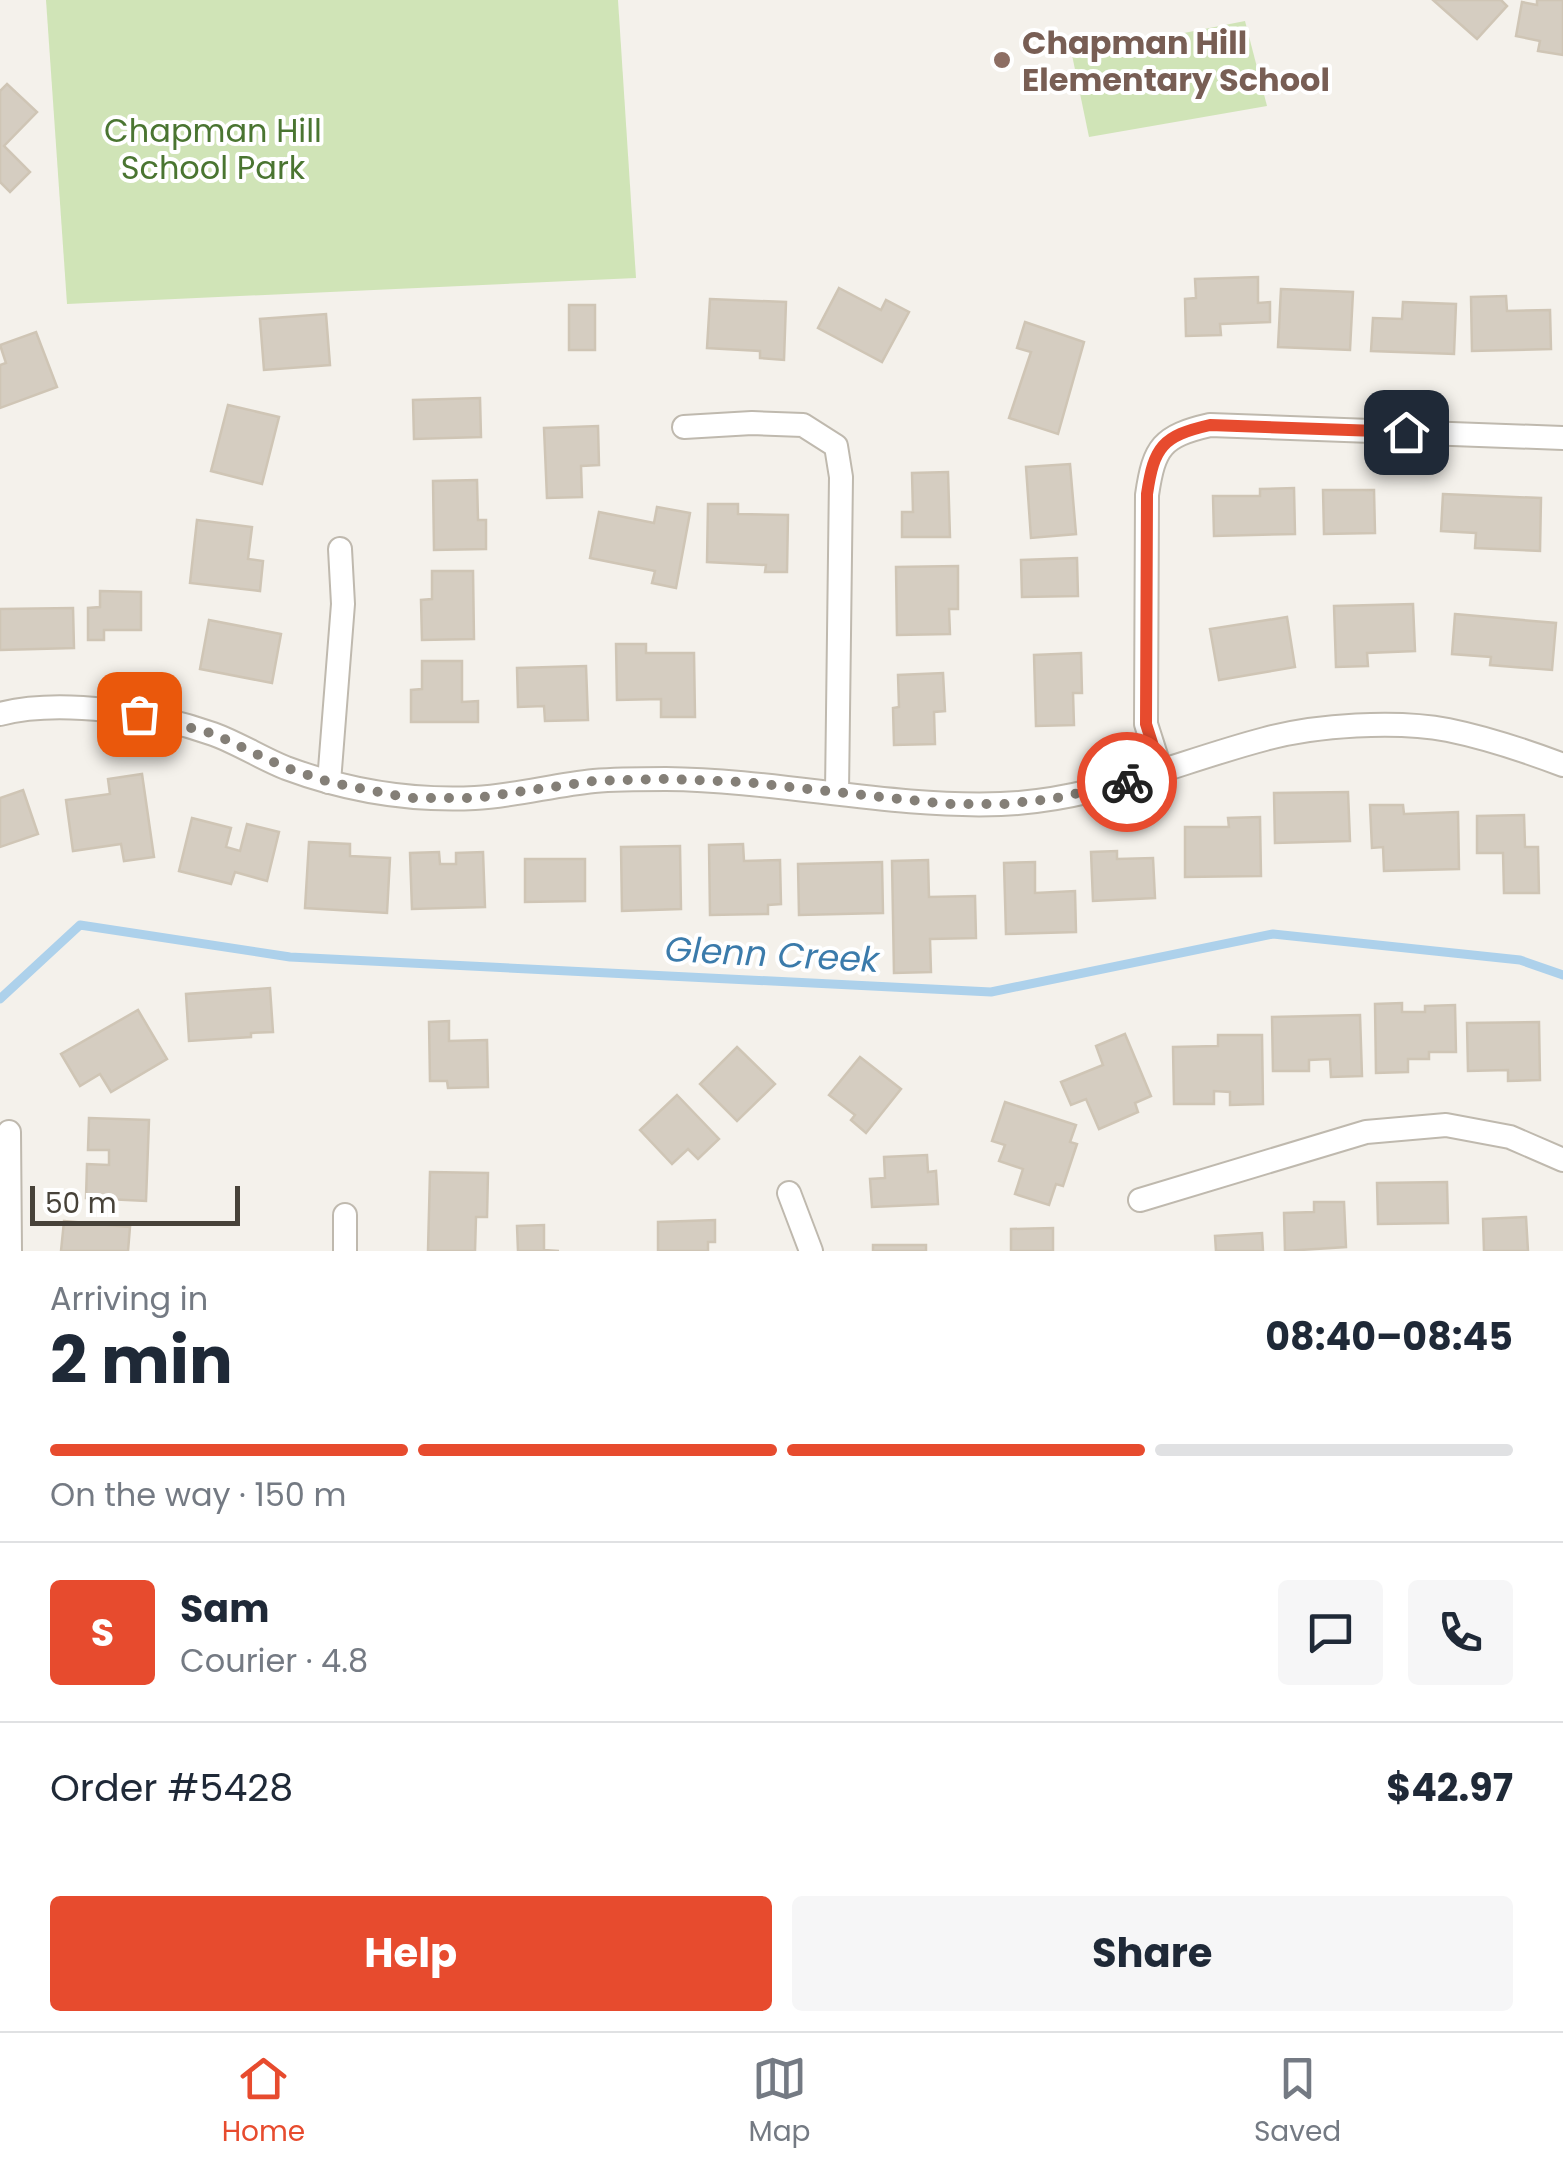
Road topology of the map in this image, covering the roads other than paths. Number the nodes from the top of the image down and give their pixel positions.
1 (684, 428) dead end
2 (1563, 438) edge
3 (340, 549) dead end
4 (0, 714) edge
5 (1563, 765) edge
6 (1161, 771) junction
7 (329, 782) junction
8 (837, 792) junction
9 (10, 1132) dead end
10 (1563, 1160) edge
11 (789, 1193) dead end
12 (1140, 1200) dead end
13 (344, 1214) dead end
14 (10, 1251) edge
15 (344, 1251) edge
16 (811, 1251) edge

1 - 8 street
2 - 6 street
3 - 7 street
4 - 7 street
5 - 6 street
6 - 8 street
7 - 8 street
9 - 14 street
10 - 12 street
11 - 16 street
13 - 15 street

